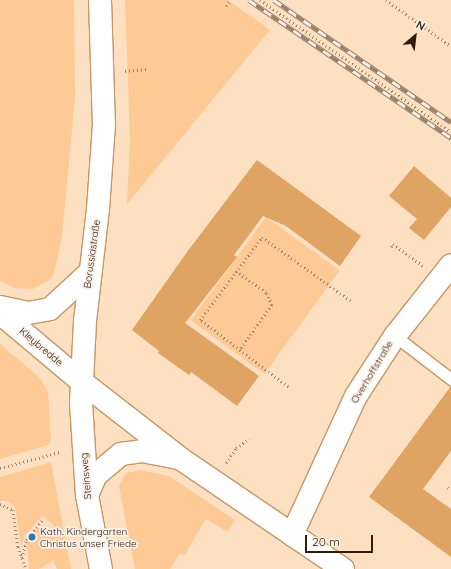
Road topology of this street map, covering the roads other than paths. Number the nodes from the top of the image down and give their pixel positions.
1 (100, 0) edge
2 (451, 265) edge
3 (89, 273) junction
4 (0, 307) edge
5 (0, 313) edge
6 (395, 336) junction
7 (451, 379) edge
8 (82, 382) junction
9 (181, 458) junction
10 (87, 495) junction
11 (292, 535) junction
12 (101, 569) edge
13 (343, 569) edge

1 - 3 street, Borussiastraße
2 - 6 street, Overhoffstraße
3 - 4 street, Kleybredde
3 - 8 street, Borussiastraße
5 - 8 street, Kleybredde
6 - 7 lane
6 - 11 street, Overhoffstraße
8 - 9 street
8 - 10 street, Steinsweg
9 - 10 street
9 - 11 street
10 - 12 street, Steinsweg
11 - 13 street

